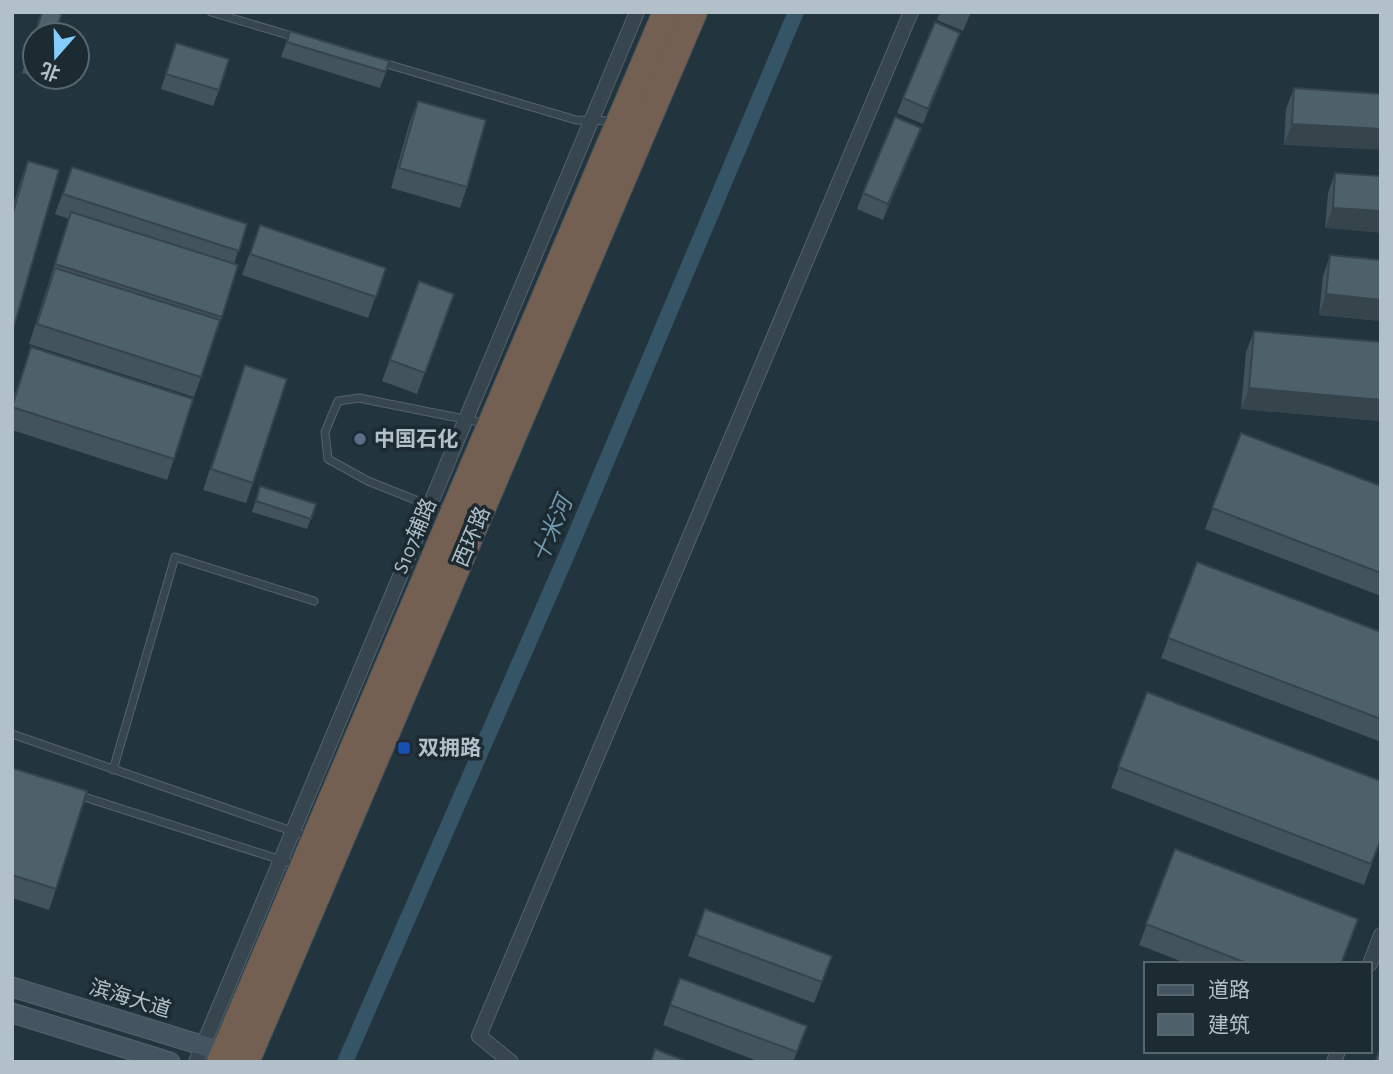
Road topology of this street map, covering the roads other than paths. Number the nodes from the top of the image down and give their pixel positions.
1 (211, 12) edge
2 (637, 12) edge
3 (666, 12) edge
4 (694, 12) edge
5 (911, 12) edge
6 (302, 39) edge
7 (367, 59) edge
8 (592, 119) junction
9 (620, 121) junction
10 (477, 421) junction
11 (439, 510) junction
12 (314, 601) dead end
13 (12, 734) edge
14 (113, 770) junction
15 (77, 795) edge
16 (305, 835) junction
17 (338, 851) junction
18 (304, 868) junction
19 (1381, 935) edge
20 (1371, 962) edge
21 (12, 987) edge
22 (12, 1013) edge
23 (220, 1057) edge
24 (170, 1062) edge
25 (511, 1062) edge

1 - 6 lane
2 - 8 street
3 - 9 highway, 西环路
4 - 17 highway, 西环路
5 - 25 street
7 - 8 lane
8 - 9 lane
8 - 10 street
9 - 10 highway, 西环路
10 - 11 highway, 西环路
10 - 11 lane
11 - 16 highway, 西环路
12 - 14 lane
13 - 14 lane
14 - 16 lane
15 - 18 lane
16 - 17 lane
16 - 18 highway, 西环路
17 - 18 highway, 西环路
18 - 23 highway, 西环路
19 - 20 street
21 - 23 main road, 滨海大道
22 - 24 main road

